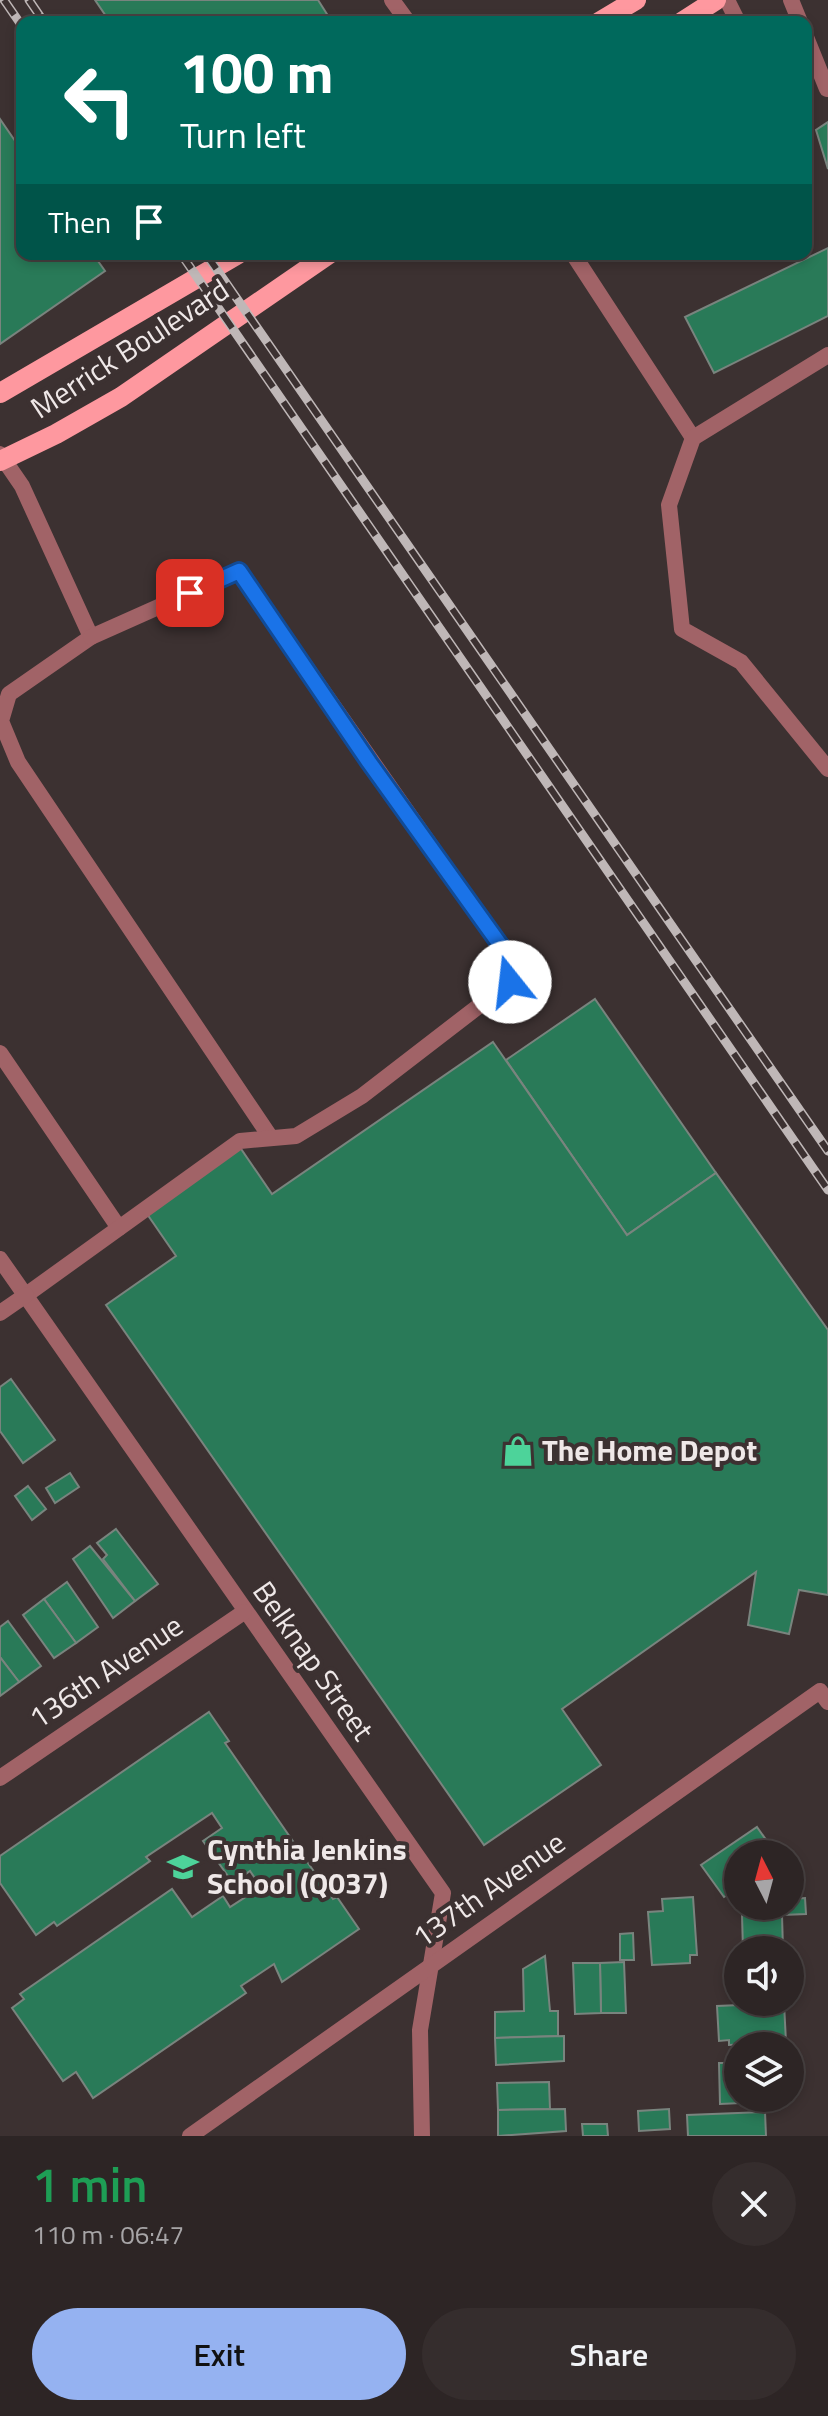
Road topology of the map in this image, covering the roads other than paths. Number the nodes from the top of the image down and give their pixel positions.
1 (636, 0) edge
2 (716, 0) edge
3 (609, 16) edge
4 (694, 16) edge
5 (812, 52) edge
6 (827, 89) edge
7 (228, 260) edge
8 (320, 260) edge
9 (577, 260) edge
10 (828, 355) edge
11 (0, 393) edge
12 (693, 438) junction
13 (1, 458) edge
14 (91, 637) junction
15 (4, 694) edge
16 (828, 769) edge
17 (0, 1053) edge
18 (271, 1138) junction
19 (119, 1228) junction
20 (0, 1259) edge
21 (26, 1295) junction
22 (0, 1313) edge
23 (244, 1612) junction
24 (824, 1696) edge
25 (0, 1778) edge
26 (429, 1966) junction
27 (190, 2136) edge
28 (422, 2136) edge

1 - 3 main road
2 - 4 main road
5 - 6 street
7 - 11 main road, Merrick Boulevard
8 - 13 main road, Merrick Boulevard
9 - 12 street
10 - 12 street
12 - 16 street
13 - 14 street
14 - 15 street
14 - 18 street
15 - 18 street
17 - 19 street
18 - 19 street
19 - 21 street
20 - 21 street, Belknap Street
21 - 22 street
21 - 23 street, Belknap Street
23 - 25 street, 136th Avenue
23 - 26 street, Belknap Street
24 - 26 street, 137th Avenue
26 - 27 street, 137th Avenue
26 - 28 street, Belknap Street

